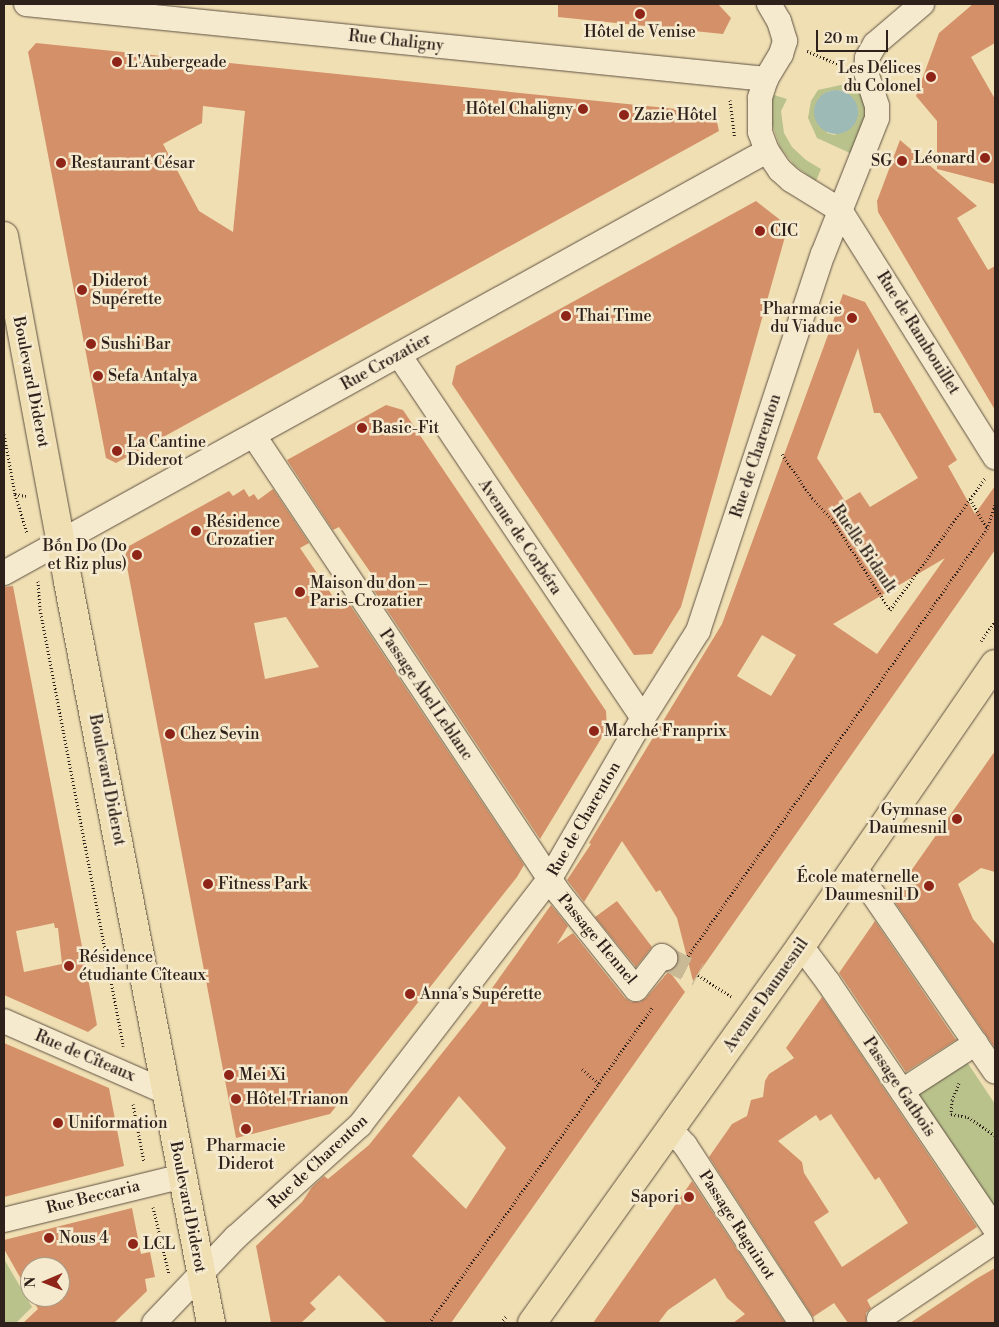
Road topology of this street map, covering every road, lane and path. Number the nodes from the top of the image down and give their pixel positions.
1 (26, 4) edge
2 (768, 4) edge
3 (922, 4) edge
4 (785, 41) junction
5 (866, 72) junction
6 (766, 79) junction
7 (731, 96) dead end
8 (737, 141) dead end
9 (767, 151) junction
10 (840, 210) junction
11 (4, 236) edge
12 (399, 355) junction
13 (765, 429) junction
14 (4, 434) edge
15 (254, 436) junction
16 (991, 466) edge
17 (970, 499) junction
18 (995, 504) edge
19 (987, 529) junction
20 (27, 532) dead end
21 (61, 542) junction
22 (4, 573) edge
23 (38, 579) dead end
24 (995, 664) edge
25 (643, 718) junction
26 (855, 868) junction
27 (549, 880) junction
28 (801, 946) junction
29 (675, 960) joint
30 (698, 975) tunnel mouth
31 (732, 998) dead end
32 (656, 1002) dead end
33 (4, 1021) edge
34 (966, 1050) junction
35 (125, 1053) dead end
36 (582, 1070) dead end
37 (995, 1072) edge
38 (599, 1084) junction
39 (902, 1091) junction
40 (166, 1092) junction
41 (132, 1097) dead end
42 (670, 1129) junction
43 (995, 1135) edge
44 (145, 1169) dead end
45 (183, 1176) junction
46 (151, 1198) dead end
47 (4, 1220) edge
48 (995, 1229) edge
49 (995, 1242) edge
50 (201, 1272) junction
51 (170, 1278) dead end
52 (879, 1319) dead end
53 (154, 1323) edge
54 (211, 1323) edge
55 (429, 1323) edge
56 (532, 1323) edge
57 (801, 1323) edge

1 - 6 street, Rue Chaligny
2 - 4 street
3 - 5 street
4 - 5 path
4 - 6 street
5 - 10 street, Rue de Charenton
6 - 9 street
7 - 8 path
9 - 10 street
9 - 12 street, Rue Crozatier
10 - 13 street, Rue de Charenton
10 - 16 street, Rue de Rambouillet
11 - 21 main road, Boulevard Diderot
12 - 15 street, Rue Crozatier
12 - 25 street, Avenue de Corbéra
13 - 17 path, Ruelle Bidault
13 - 25 street, Rue de Charenton
14 - 20 path
15 - 21 street, Rue Crozatier
15 - 27 street, Passage Abel Leblanc
16 - 17 path, Ruelle Bidault
17 - 19 path
18 - 19 path
19 - 29 path
21 - 22 street, Rue Crozatier
21 - 40 main road, Boulevard Diderot
23 - 35 path, Boulevard Diderot
24 - 26 main road, Avenue Daumesnil
25 - 27 street, Rue de Charenton
26 - 28 main road, Avenue Daumesnil
26 - 34 street
27 - 29 street, Passage Hennel
27 - 50 street, Rue de Charenton
28 - 39 street, Passage Gatbois
28 - 42 main road, Avenue Daumesnil
30 - 31 path
32 - 38 path
33 - 40 street, Rue de Cîteaux
34 - 37 street
34 - 39 street
34 - 43 path
36 - 38 path
38 - 55 path
39 - 48 street, Passage Gatbois
40 - 45 main road, Boulevard Diderot
41 - 44 path
42 - 56 main road, Avenue Daumesnil
42 - 57 street, Passage Raguinot
45 - 47 street, Rue Beccaria
45 - 50 main road, Boulevard Diderot
46 - 51 path, Boulevard Diderot
49 - 52 street
50 - 53 street, Rue de Charenton
50 - 54 main road, Boulevard Diderot

